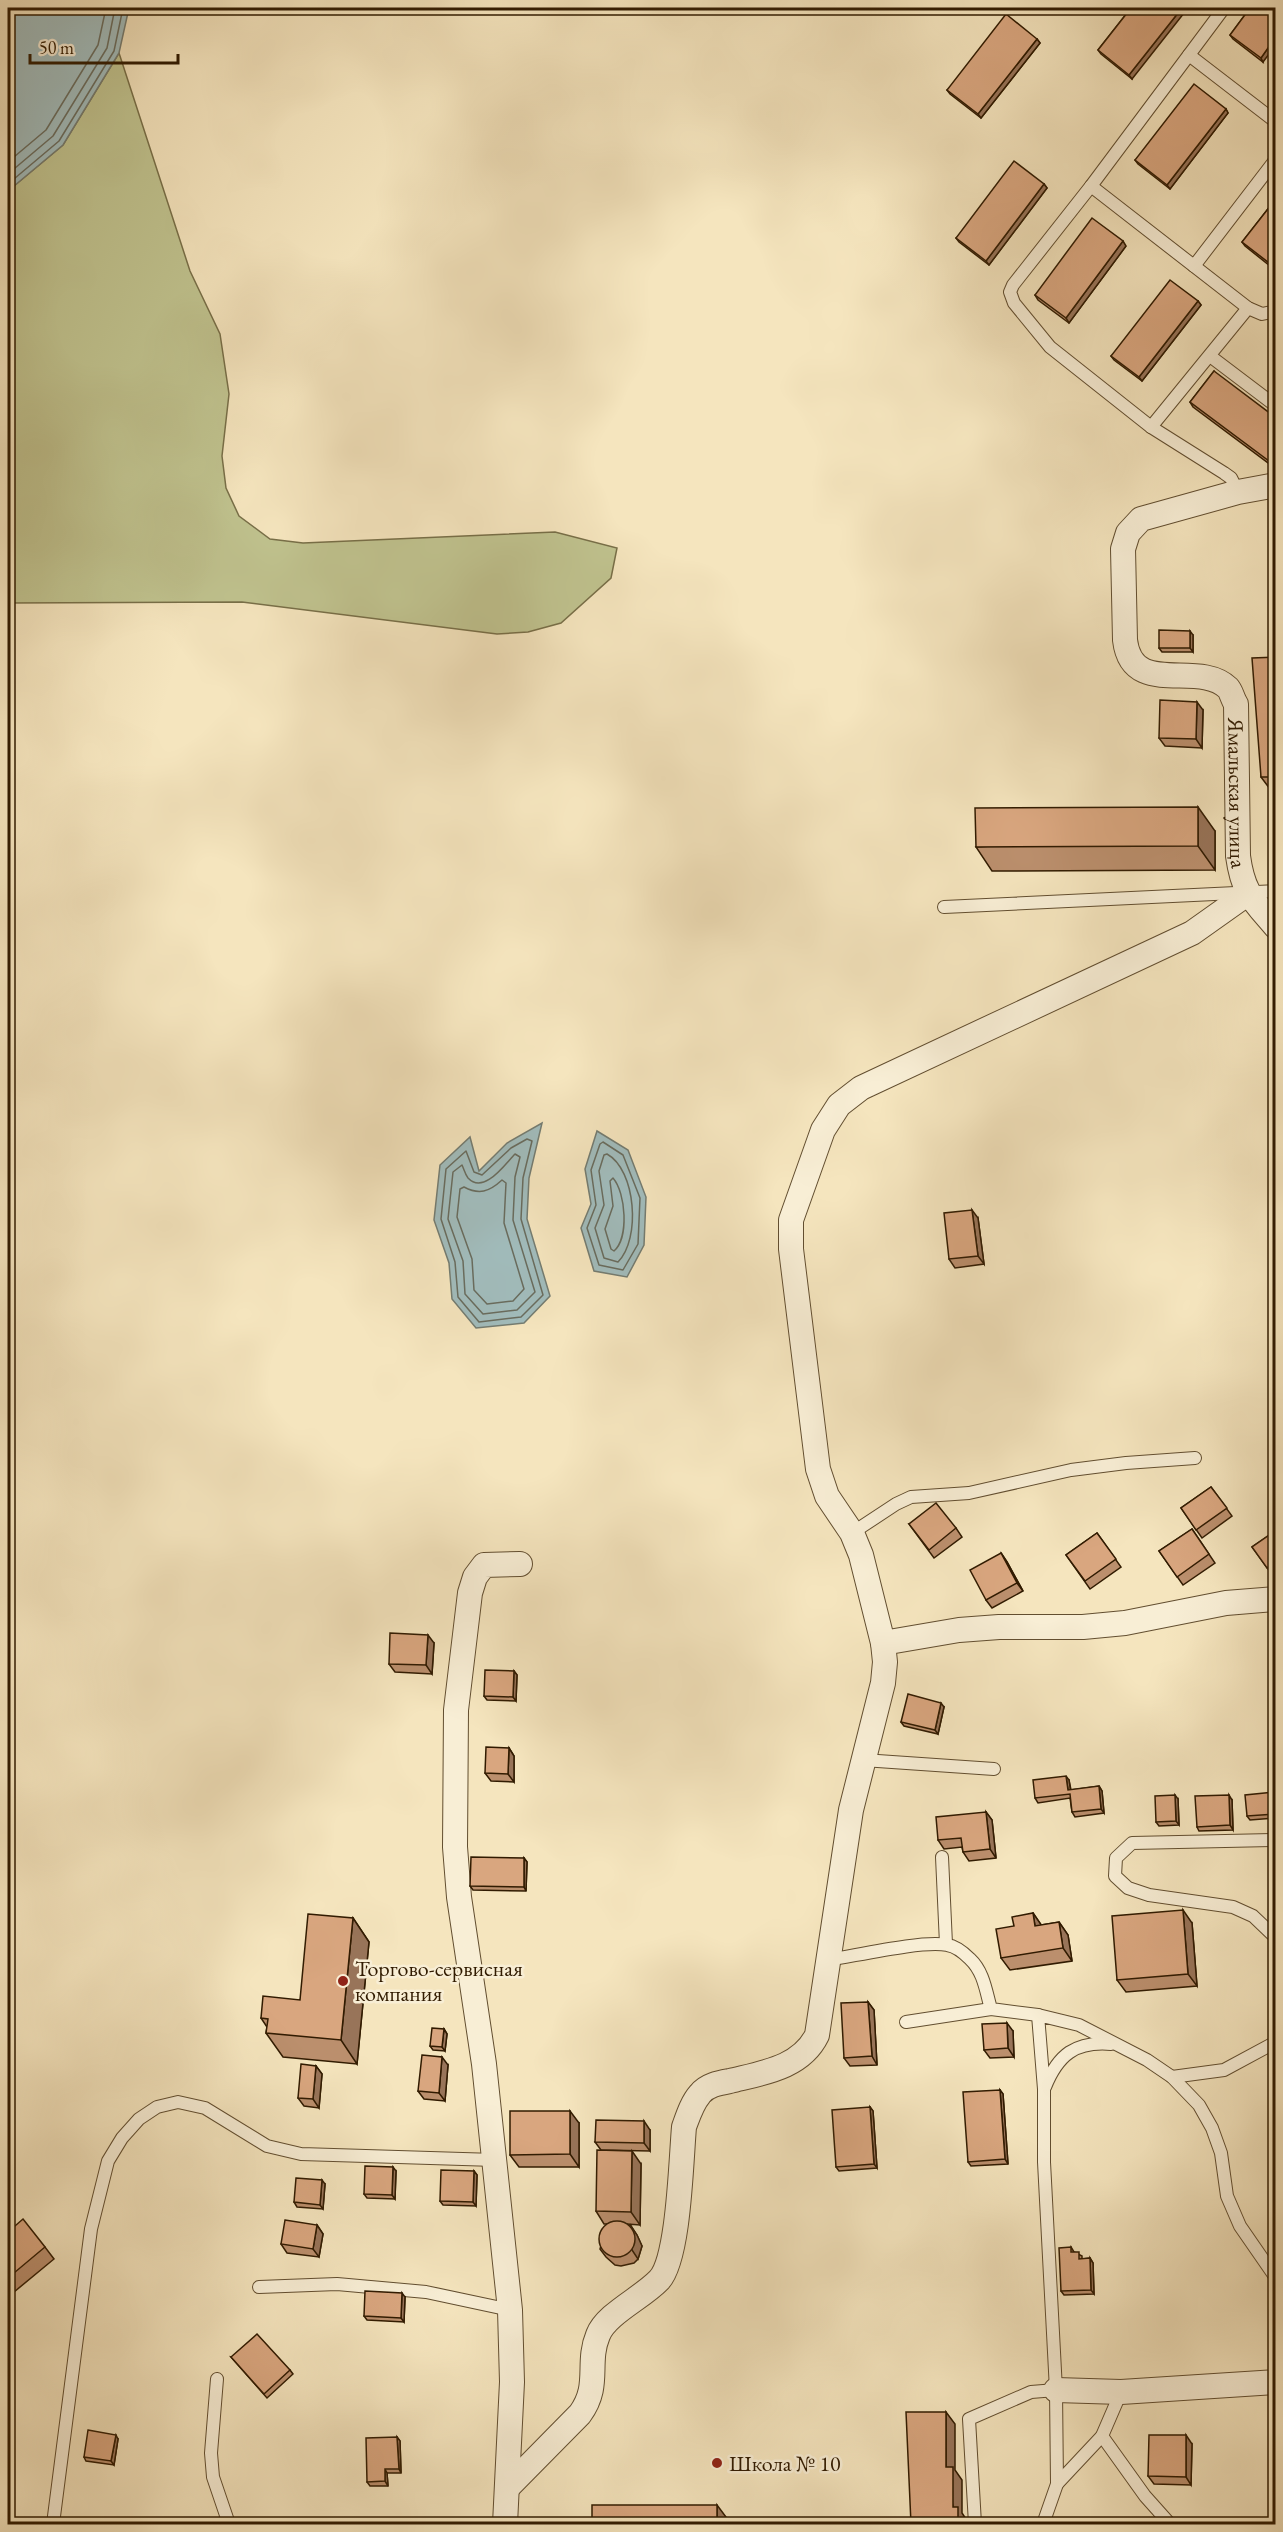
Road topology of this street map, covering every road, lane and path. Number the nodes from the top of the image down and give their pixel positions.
1 (1224, 8) edge
2 (1189, 55) junction
3 (1275, 122) edge
4 (1275, 159) edge
5 (1091, 186) junction
6 (1194, 266) junction
7 (1248, 308) junction
8 (1275, 311) edge
9 (1210, 356) junction
10 (1275, 406) edge
11 (1151, 427) junction
12 (1275, 485) edge
13 (1238, 492) junction
14 (1275, 891) edge
15 (1247, 894) junction
16 (944, 907) dead end
17 (1275, 927) edge
18 (1196, 1458) dead end
19 (852, 1533) junction
20 (520, 1564) dead end
21 (1275, 1599) edge
22 (883, 1643) junction
23 (863, 1760) junction
24 (994, 1769) dead end
25 (1275, 1840) edge
26 (942, 1857) dead end
27 (1275, 1938) edge
28 (946, 1944) junction
29 (828, 1960) junction
30 (991, 2009) junction
31 (1038, 2015) junction
32 (906, 2022) dead end
33 (1275, 2042) edge
34 (1119, 2044) junction
35 (1172, 2077) junction
36 (1044, 2089) junction
37 (495, 2160) junction
38 (1275, 2278) edge
39 (259, 2287) dead end
40 (510, 2310) junction
41 (217, 2379) dead end
42 (1275, 2382) edge
43 (1056, 2390) junction
44 (1121, 2391) junction
45 (1102, 2436) junction
46 (1057, 2484) junction
47 (507, 2488) junction
48 (53, 2524) edge
49 (229, 2524) edge
50 (505, 2524) edge
51 (975, 2524) edge
52 (1043, 2524) edge
53 (1170, 2524) edge

1 - 2 lane
2 - 3 lane
2 - 5 lane
4 - 6 lane
5 - 6 lane
5 - 11 lane
6 - 7 lane
7 - 8 lane
7 - 9 lane
9 - 10 lane
9 - 11 lane
11 - 13 lane
12 - 13 street, Ямальская улица
13 - 15 street, Ямальская улица
14 - 15 lane
15 - 16 lane
15 - 17 street
15 - 19 street
18 - 19 lane
19 - 22 street
20 - 37 street
21 - 22 street
22 - 23 street
23 - 24 lane
23 - 29 street
25 - 27 lane
26 - 28 lane
28 - 29 lane
28 - 30 lane
29 - 47 street
30 - 31 lane
30 - 32 lane
31 - 34 lane
31 - 36 lane
33 - 35 lane
34 - 35 lane
34 - 36 lane
35 - 38 lane
36 - 43 lane
37 - 40 street
37 - 48 lane
39 - 40 lane
40 - 47 street
41 - 49 lane
42 - 44 street
43 - 44 street
43 - 46 lane
43 - 51 lane
44 - 45 lane
45 - 46 lane
45 - 53 lane
46 - 52 lane
47 - 50 street

